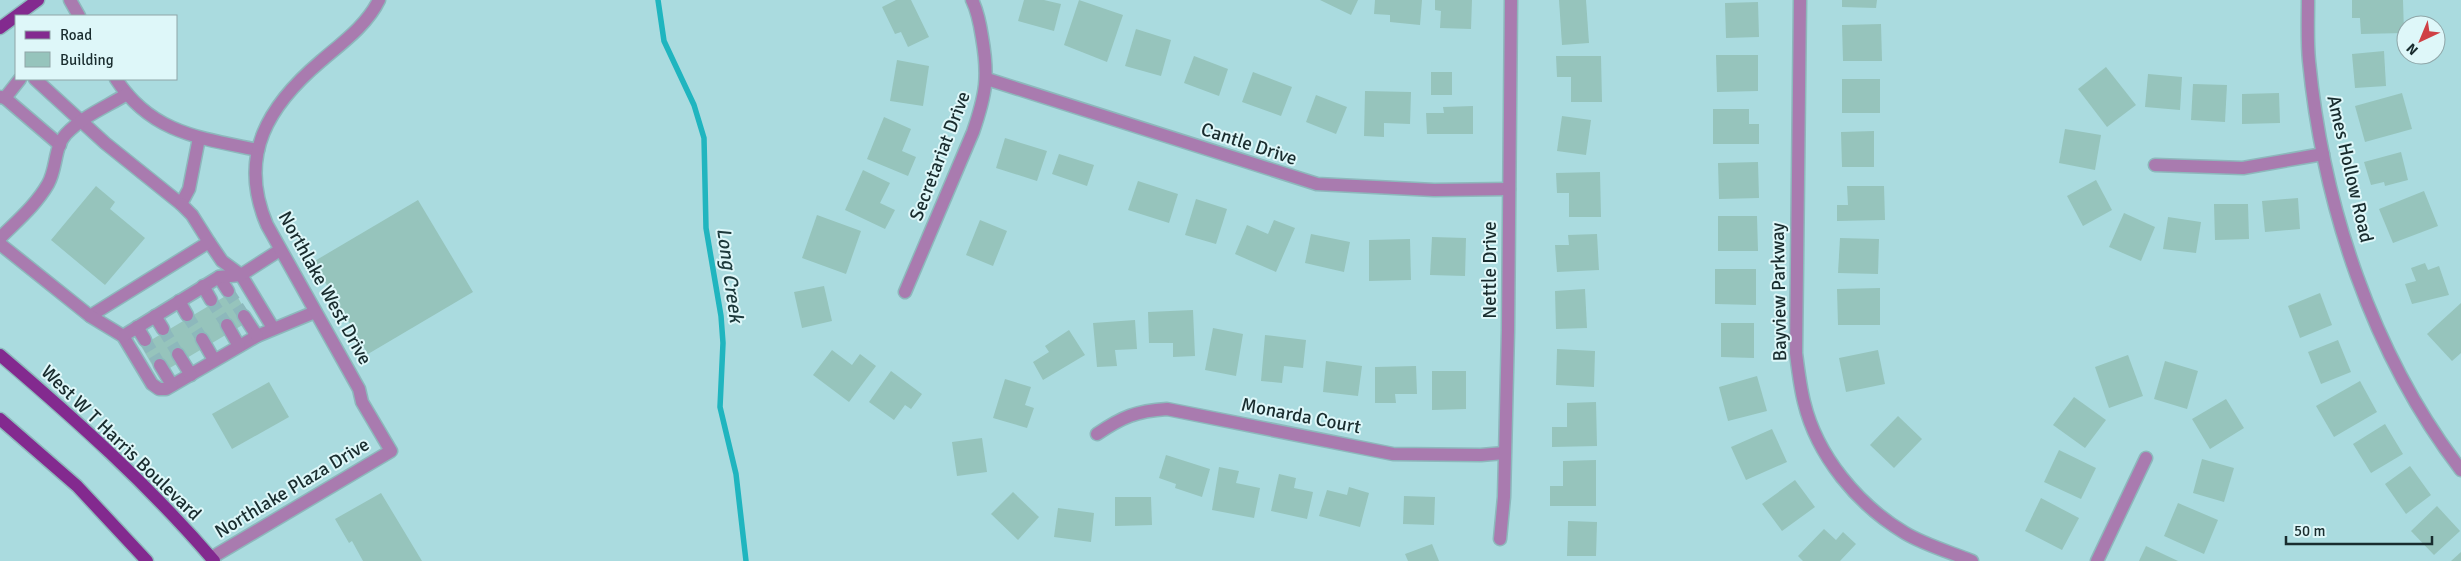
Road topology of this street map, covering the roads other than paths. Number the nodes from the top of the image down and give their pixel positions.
1 (38, 0) edge
2 (70, 0) edge
3 (379, 0) edge
4 (972, 0) edge
5 (1511, 0) edge
6 (1800, 0) edge
7 (2308, 0) edge
8 (18, 15) edge
9 (78, 15) edge
10 (15, 17) edge
11 (0, 28) edge
12 (987, 79) junction
13 (19, 80) edge
14 (36, 80) edge
15 (117, 80) edge
16 (127, 94) junction
17 (3, 97) edge
18 (81, 120) junction
19 (200, 138) junction
20 (60, 145) junction
21 (258, 150) junction
22 (2323, 154) junction
23 (2155, 165) dead end
24 (1509, 190) junction
25 (180, 204) junction
26 (0, 238) edge
27 (209, 242) junction
28 (0, 244) edge
29 (280, 250) junction
30 (241, 275) junction
31 (219, 277) junction
32 (203, 286) junction
33 (228, 292) tunnel mouth
34 (905, 292) dead end
35 (211, 300) tunnel mouth
36 (179, 301) junction
37 (315, 312) junction
38 (187, 315) tunnel mouth
39 (90, 316) junction
40 (155, 316) junction
41 (244, 316) tunnel mouth
42 (227, 325) tunnel mouth
43 (137, 327) junction
44 (273, 328) junction
45 (163, 329) tunnel mouth
46 (123, 336) junction
47 (257, 336) junction
48 (202, 339) tunnel mouth
49 (145, 340) tunnel mouth
50 (239, 346) junction
51 (178, 354) tunnel mouth
52 (0, 355) edge
53 (214, 360) junction
54 (160, 365) tunnel mouth
55 (191, 375) junction
56 (172, 385) junction
57 (0, 419) edge
58 (1096, 434) dead end
59 (391, 451) joint
60 (1504, 453) junction
61 (2146, 458) dead end
62 (2461, 470) edge
63 (1500, 539) dead end
64 (212, 560) edge
65 (147, 561) edge
66 (1972, 561) edge
67 (2097, 561) edge

1 - 8 main road
2 - 9 street
3 - 21 street, Northlake West Drive
4 - 12 street, Secretariat Drive
5 - 24 street, Nettle Drive
6 - 66 street, Bayview Parkway
7 - 22 street, Ames Hollow Road
10 - 11 main road
12 - 24 street, Cantle Drive
12 - 34 street, Secretariat Drive
13 - 17 street
14 - 18 street
15 - 16 street
16 - 18 street
16 - 19 street
17 - 20 street
18 - 20 street
18 - 25 street
19 - 21 street
19 - 25 street
20 - 26 street
21 - 29 street, Northlake West Drive
22 - 23 street
22 - 62 street, Ames Hollow Road
24 - 60 street, Nettle Drive
25 - 27 street
27 - 30 street
27 - 39 street
28 - 39 street
29 - 30 street
29 - 37 street, Northlake West Drive
30 - 31 street
30 - 44 street
31 - 32 street
31 - 33 street
32 - 35 street
32 - 36 street
36 - 38 street
36 - 40 street
37 - 44 street
37 - 59 street, Northlake West Drive
39 - 46 street
40 - 43 street
40 - 45 street
41 - 47 street
42 - 50 street
43 - 46 street
43 - 49 street
44 - 47 street
46 - 56 street
47 - 50 street
48 - 53 street
50 - 53 street
51 - 55 street
52 - 64 main road, West W T Harris Boulevard
53 - 55 street
54 - 56 street
55 - 56 street
57 - 65 main road
58 - 60 street, Monarda Court
59 - 64 street, Northlake Plaza Drive
60 - 63 street, Nettle Drive
61 - 67 street

